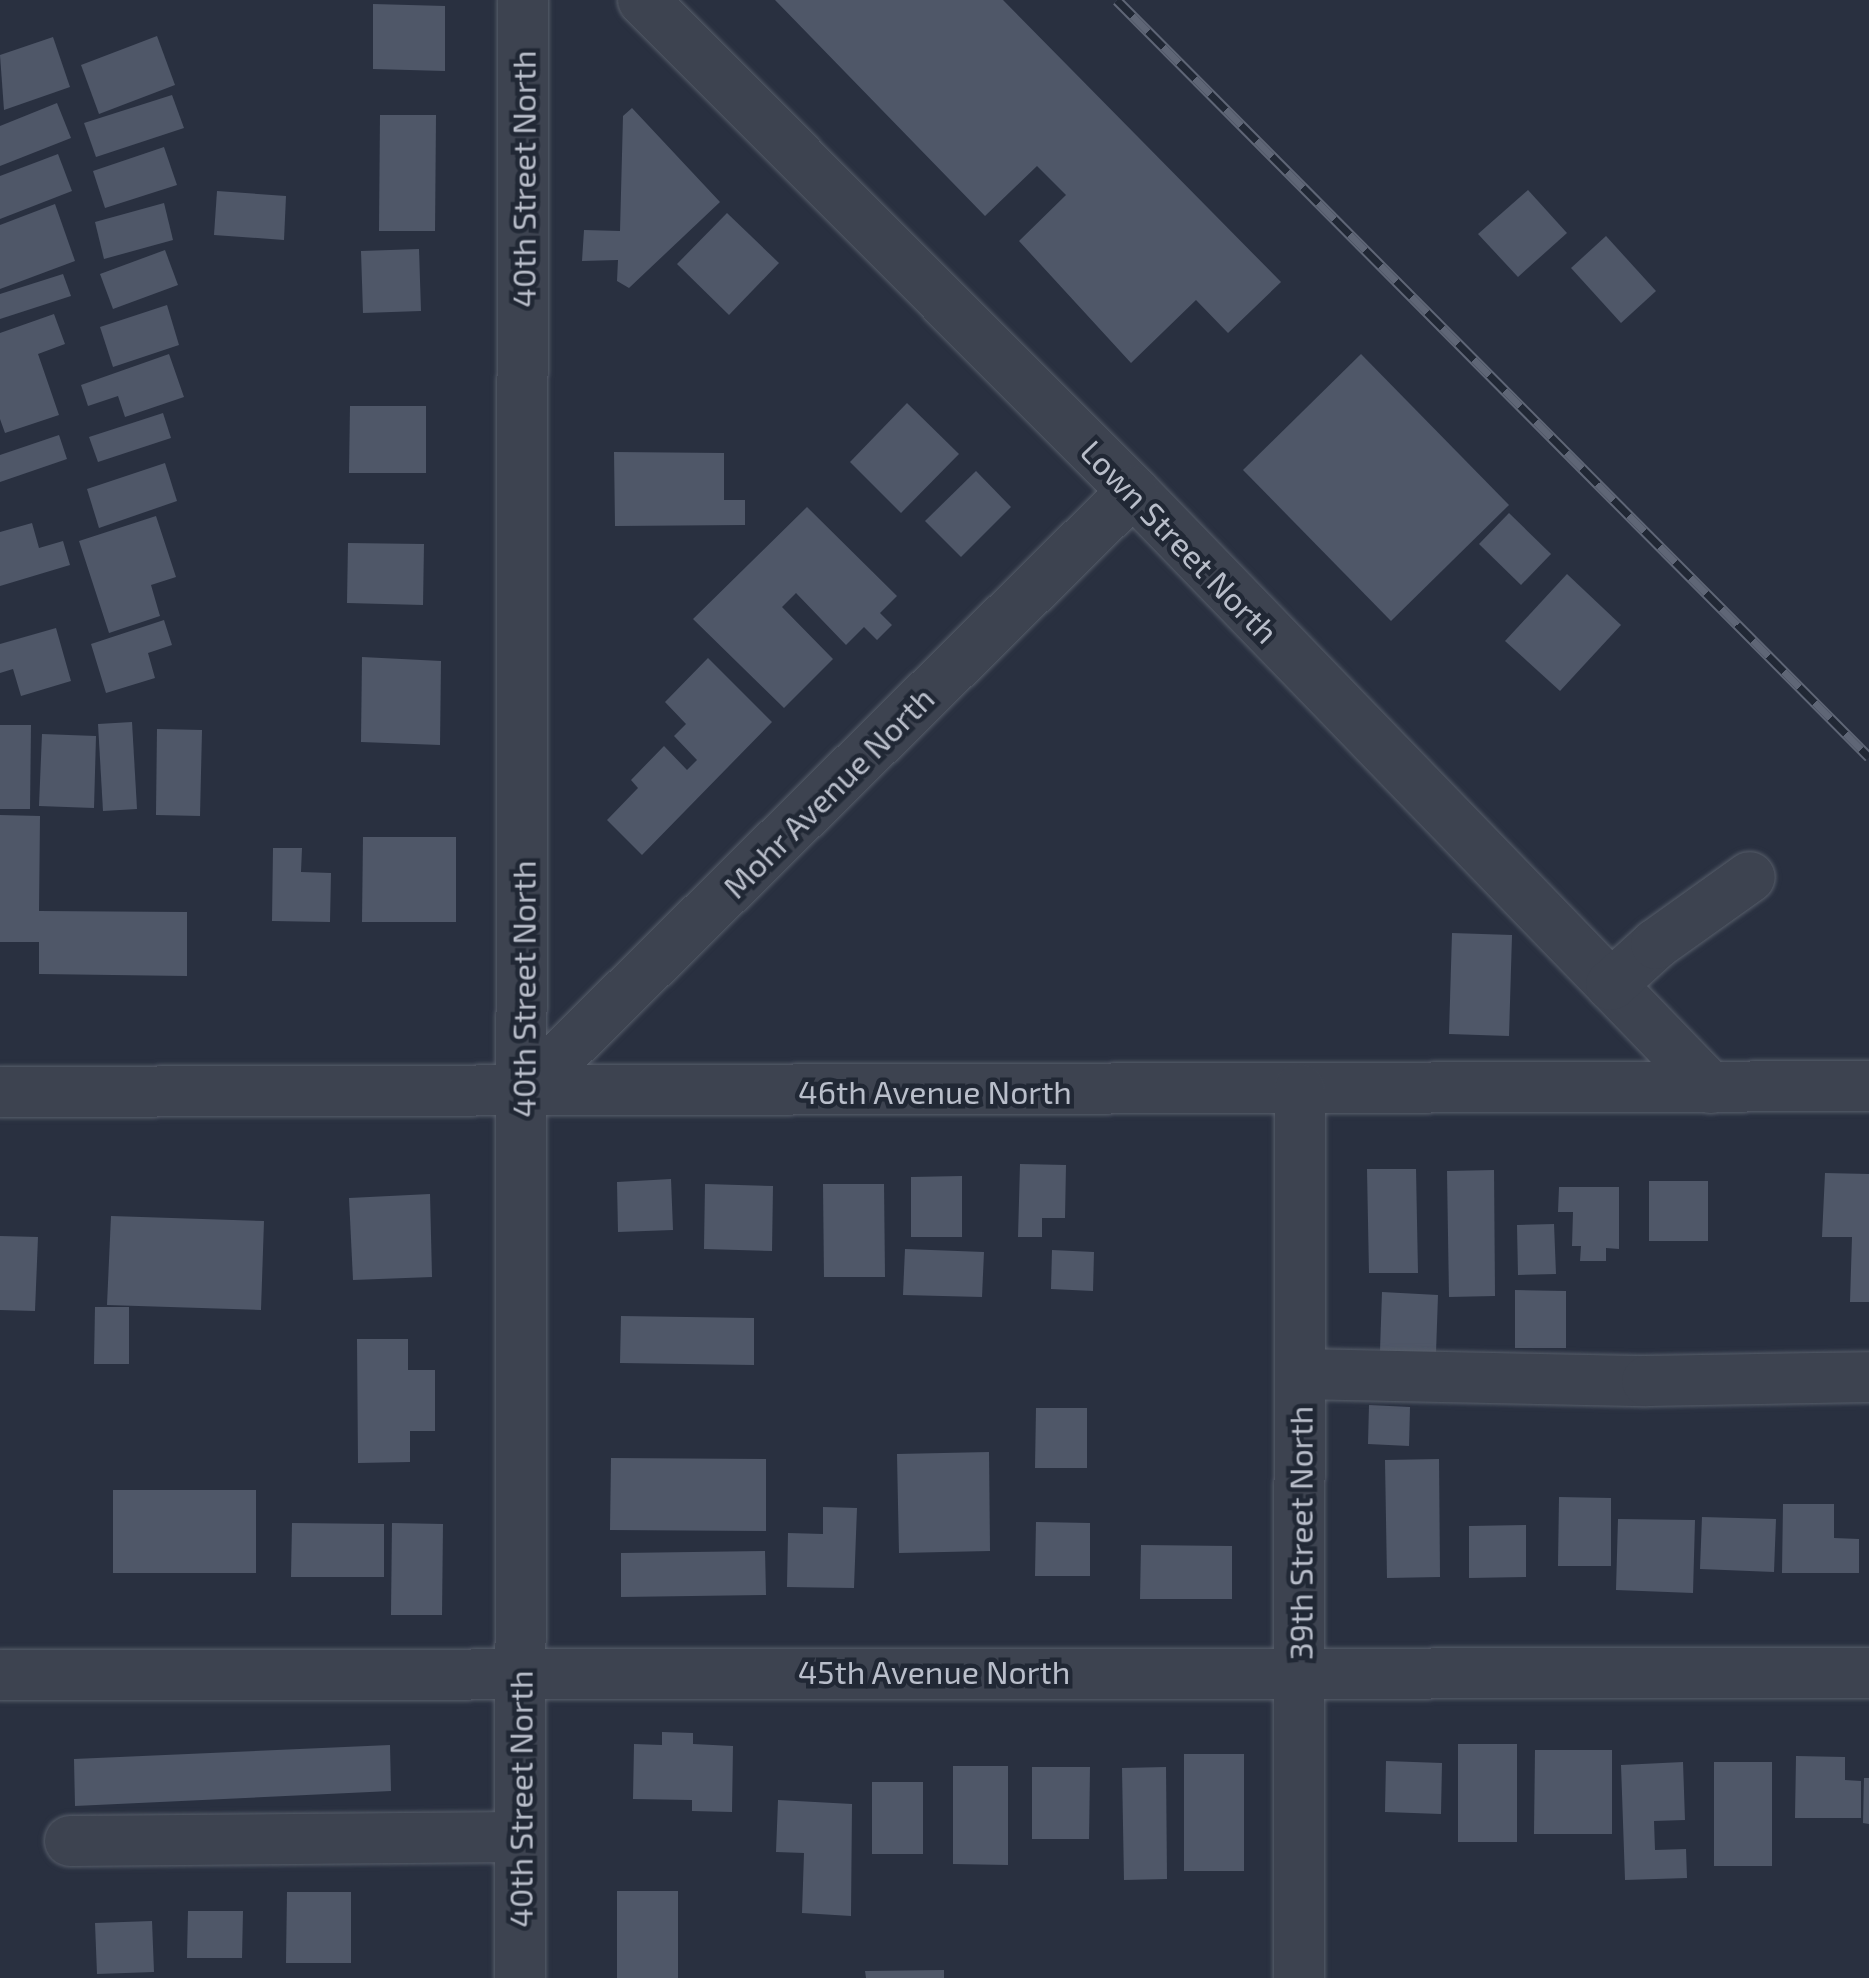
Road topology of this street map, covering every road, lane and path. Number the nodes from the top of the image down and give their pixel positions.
1 (523, 0) edge
2 (643, 0) edge
3 (1132, 491) junction
4 (1750, 878) dead end
5 (1611, 984) junction
6 (1869, 1086) edge
7 (1300, 1088) junction
8 (1711, 1088) junction
9 (0, 1092) edge
10 (523, 1093) junction
11 (1300, 1374) junction
12 (1869, 1377) edge
13 (520, 1671) junction
14 (1300, 1671) junction
15 (1869, 1673) edge
16 (0, 1675) edge
17 (520, 1837) junction
18 (70, 1841) dead end
19 (520, 1978) edge
20 (1300, 1978) edge

1 - 10 street, 40th Street North
2 - 3 street, Lown Street North
3 - 5 street, Lown Street North
3 - 10 street, Mohr Avenue North
4 - 5 street
5 - 8 street, Lown Street North
6 - 8 street, 46th Avenue North
7 - 8 street, 46th Avenue North
7 - 10 street, 46th Avenue North
7 - 11 street, 39th Street North
9 - 10 street, 46th Avenue North
10 - 13 street, 40th Street North
11 - 12 street
11 - 14 street, 39th Street North
13 - 14 street, 45th Avenue North
13 - 16 street, 45th Avenue North
13 - 17 street, 40th Street North
14 - 15 street, 45th Avenue North
14 - 20 street, 39th Street North
17 - 18 street
17 - 19 street, 40th Street North

